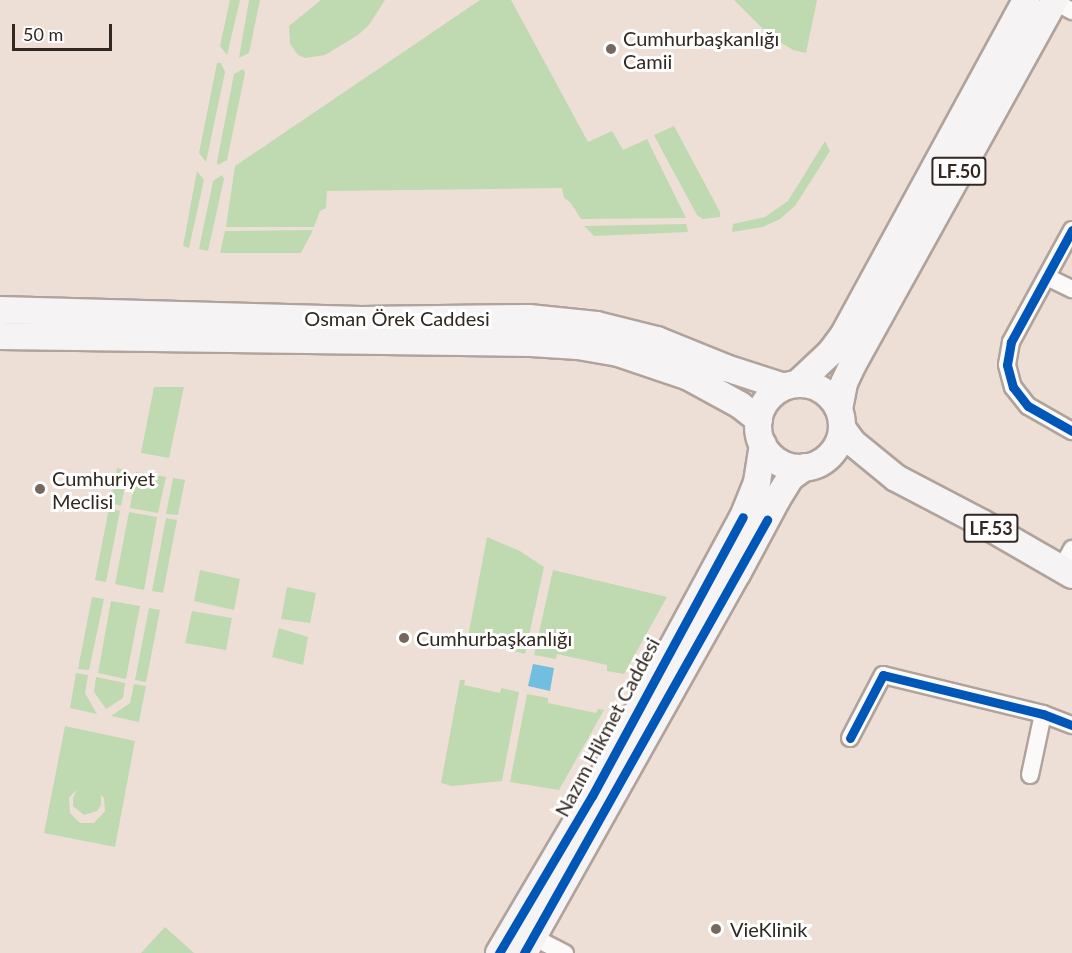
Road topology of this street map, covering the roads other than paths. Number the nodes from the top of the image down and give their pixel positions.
1 (1026, 0) edge
2 (1062, 4) edge
3 (1072, 230) edge
4 (1047, 277) junction
5 (1072, 289) edge
6 (0, 310) edge
7 (0, 336) edge
8 (790, 386) junction
9 (841, 419) junction
10 (1072, 431) edge
11 (761, 432) junction
12 (815, 463) junction
13 (907, 485) junction
14 (755, 519) junction
15 (1068, 565) edge
16 (1043, 714) junction
17 (1072, 725) edge
18 (850, 738) dead end
19 (1030, 775) dead end
20 (528, 945) edge
21 (499, 953) edge
22 (565, 953) edge

1 - 8 main road, LF.50
2 - 9 main road, LF.50
3 - 4 street
4 - 5 street
4 - 10 street
6 - 8 main road, Osman Örek Caddesi
7 - 11 main road, Osman Örek Caddesi
8 - 9 main road
8 - 11 main road, LF.50
9 - 12 main road, LF.50
9 - 13 main road, LF.53
11 - 12 main road
11 - 14 main road, Nazım Hikmet Caddesi
12 - 13 main road, LF.53
12 - 14 main road, Nazım Hikmet Caddesi
13 - 15 main road, LF.53
14 - 20 main road, Nazım Hikmet Caddesi
14 - 21 main road, Nazım Hikmet Caddesi
16 - 17 street
16 - 18 street
16 - 19 street
20 - 22 street

